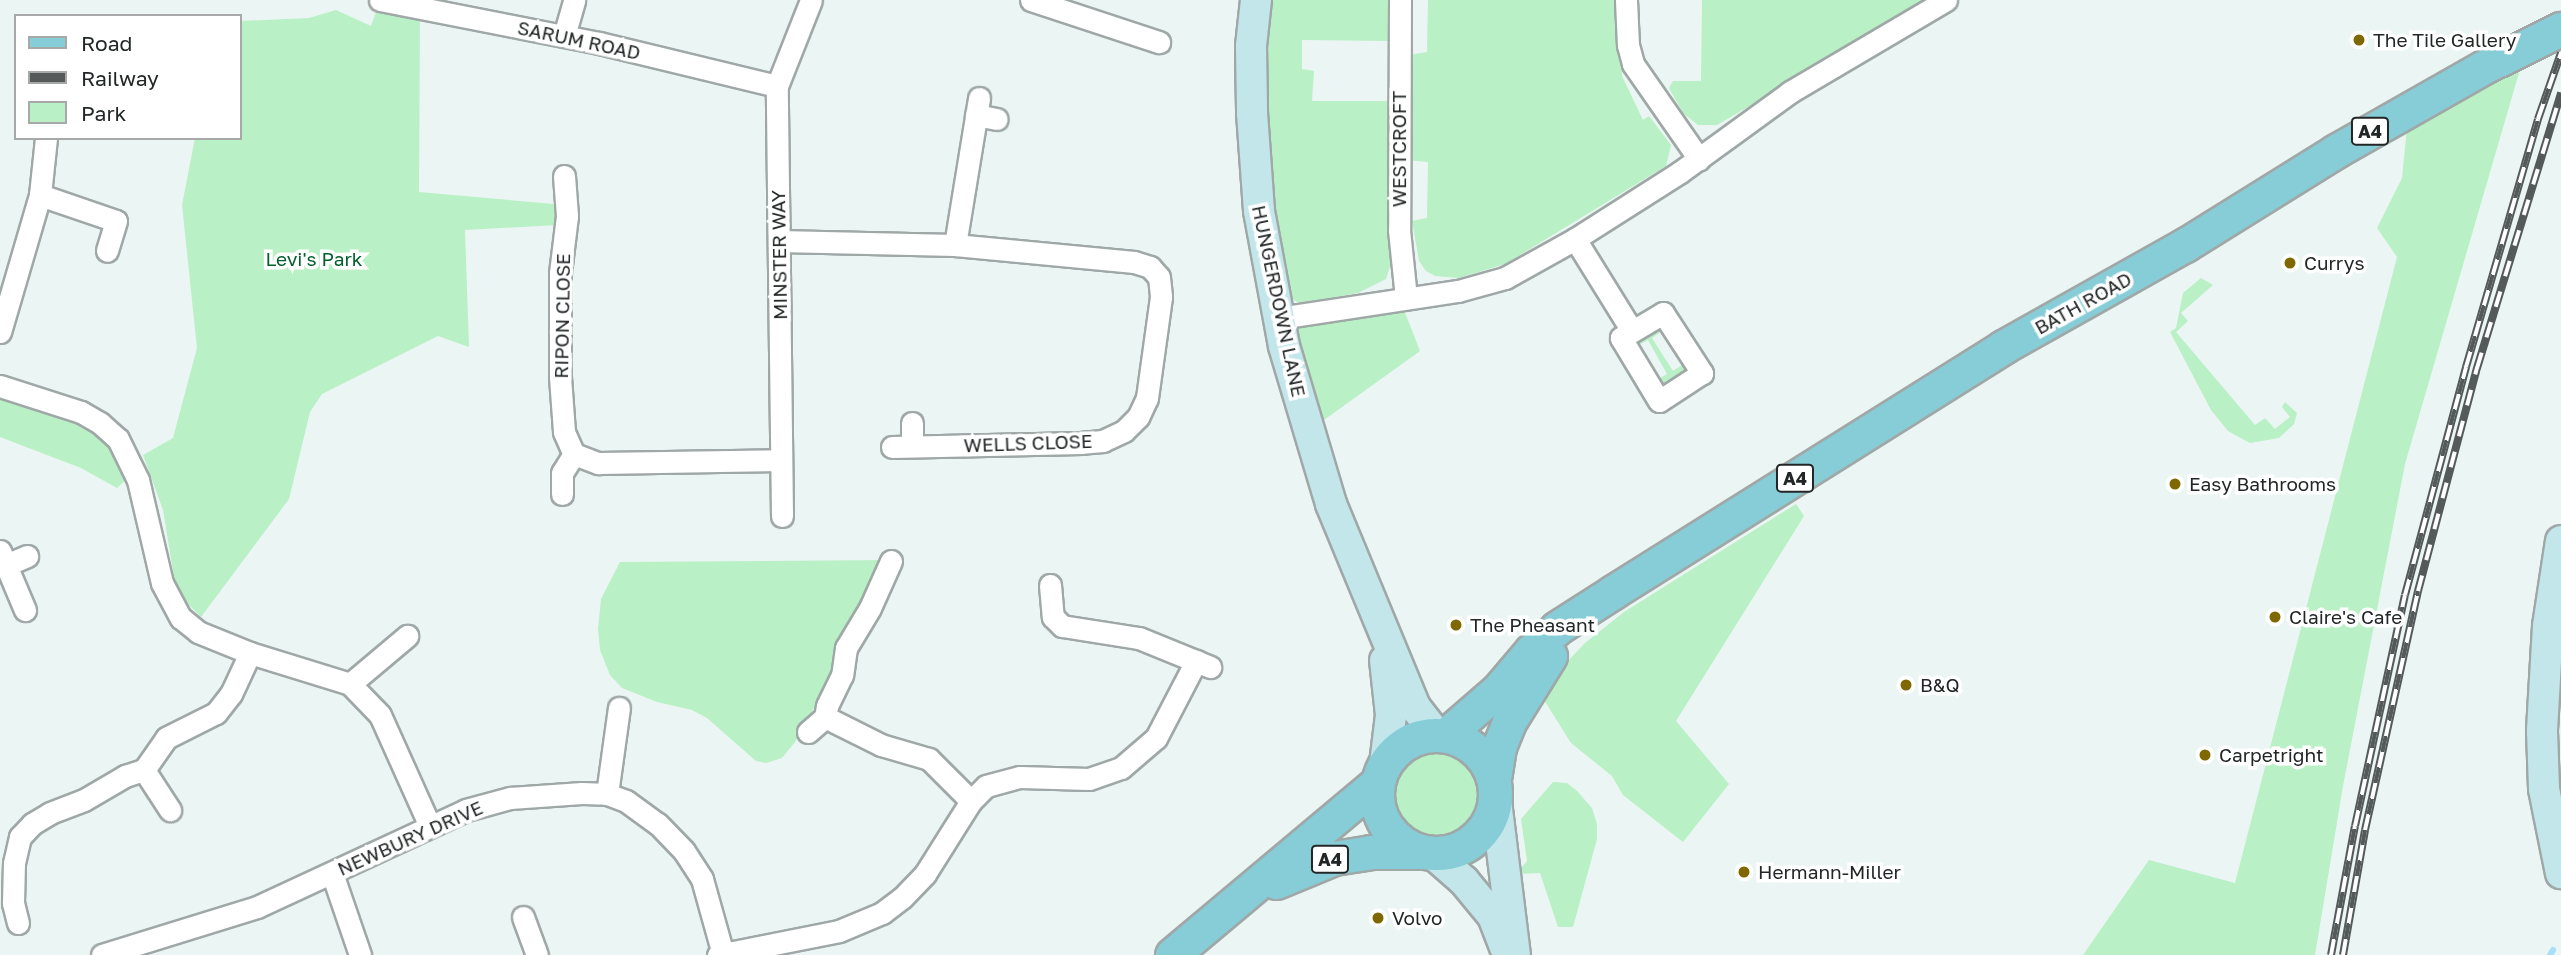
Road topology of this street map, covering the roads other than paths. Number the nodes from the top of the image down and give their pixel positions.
1 (380, 0) edge
2 (574, 0) edge
3 (811, 0) edge
4 (1031, 0) edge
5 (1256, 0) edge
6 (1400, 0) edge
7 (1626, 0) edge
8 (1945, 0) edge
9 (2561, 29) edge
10 (564, 36) junction
11 (1145, 44) dead end
12 (777, 86) junction
13 (984, 110) dead end
14 (46, 140) edge
15 (1699, 159) junction
16 (564, 176) dead end
17 (40, 195) junction
18 (1575, 239) junction
19 (779, 240) junction
20 (955, 245) junction
21 (107, 251) dead end
22 (1406, 298) junction
23 (1279, 318) junction
24 (1632, 331) dead end
25 (0, 332) edge
26 (0, 386) edge
27 (912, 424) dead end
28 (573, 454) junction
29 (781, 460) junction
30 (562, 494) dead end
31 (782, 516) dead end
32 (2561, 541) edge
33 (27, 556) dead end
34 (3, 558) edge
35 (891, 561) dead end
36 (1050, 585) dead end
37 (1613, 592) junction
38 (25, 610) dead end
39 (1381, 629) junction
40 (407, 636) dead end
41 (250, 653) junction
42 (350, 684) junction
43 (619, 708) dead end
44 (825, 717) junction
45 (808, 732) dead end
46 (1441, 734) junction
47 (144, 770) junction
48 (1381, 773) junction
49 (1495, 790) junction
50 (607, 794) junction
51 (971, 801) junction
52 (170, 810) dead end
53 (430, 826) junction
54 (1427, 853) junction
55 (332, 873) junction
56 (2561, 873) edge
57 (1245, 894) junction
58 (10, 910) edge
59 (523, 917) dead end
60 (154, 948) edge
61 (720, 954) edge
62 (102, 955) edge
63 (360, 955) edge
64 (537, 955) edge
65 (1172, 955) edge
66 (1508, 955) edge
67 (1515, 955) edge

1 - 10 street, SARUM ROAD
2 - 10 street
3 - 12 street, MINSTER WAY
4 - 11 street
5 - 23 main road, HUNGERDOWN LANE
6 - 22 street, WESTCROFT
7 - 15 street
8 - 15 street
9 - 37 main road, BATH ROAD / A4
10 - 12 street, SARUM ROAD
12 - 19 street, MINSTER WAY
13 - 20 street
14 - 17 street
15 - 18 street
16 - 28 street, RIPON CLOSE
17 - 21 street
17 - 25 street
18 - 22 street
18 - 24 street
19 - 20 street, WELLS CLOSE
19 - 29 street, MINSTER WAY
20 - 27 street, WELLS CLOSE
22 - 23 street
23 - 39 main road, HUNGERDOWN LANE
26 - 41 street
28 - 29 street
28 - 30 street
29 - 31 street, MINSTER WAY
32 - 56 main road
33 - 34 street
34 - 38 street
35 - 44 street
36 - 51 street
37 - 46 main road, BATH ROAD / A4
37 - 49 main road, BATH ROAD / A4
39 - 46 main road, HUNGERDOWN LANE
39 - 48 main road, HUNGERDOWN LANE
40 - 42 street
41 - 42 street
41 - 47 street
42 - 53 street
43 - 50 street
44 - 45 street
44 - 51 street
46 - 48 main road
46 - 49 main road
47 - 52 street
47 - 58 street
48 - 54 main road
48 - 57 main road, A4
49 - 54 main road
49 - 67 main road
50 - 53 street, NEWBURY DRIVE
50 - 61 street, NEWBURY DRIVE
51 - 61 street
53 - 55 street, NEWBURY DRIVE
54 - 57 main road, A4
54 - 66 main road
55 - 60 street, NEWBURY DRIVE
55 - 63 street
57 - 65 main road, A4
59 - 64 street
60 - 62 street, NEWBURY DRIVE

